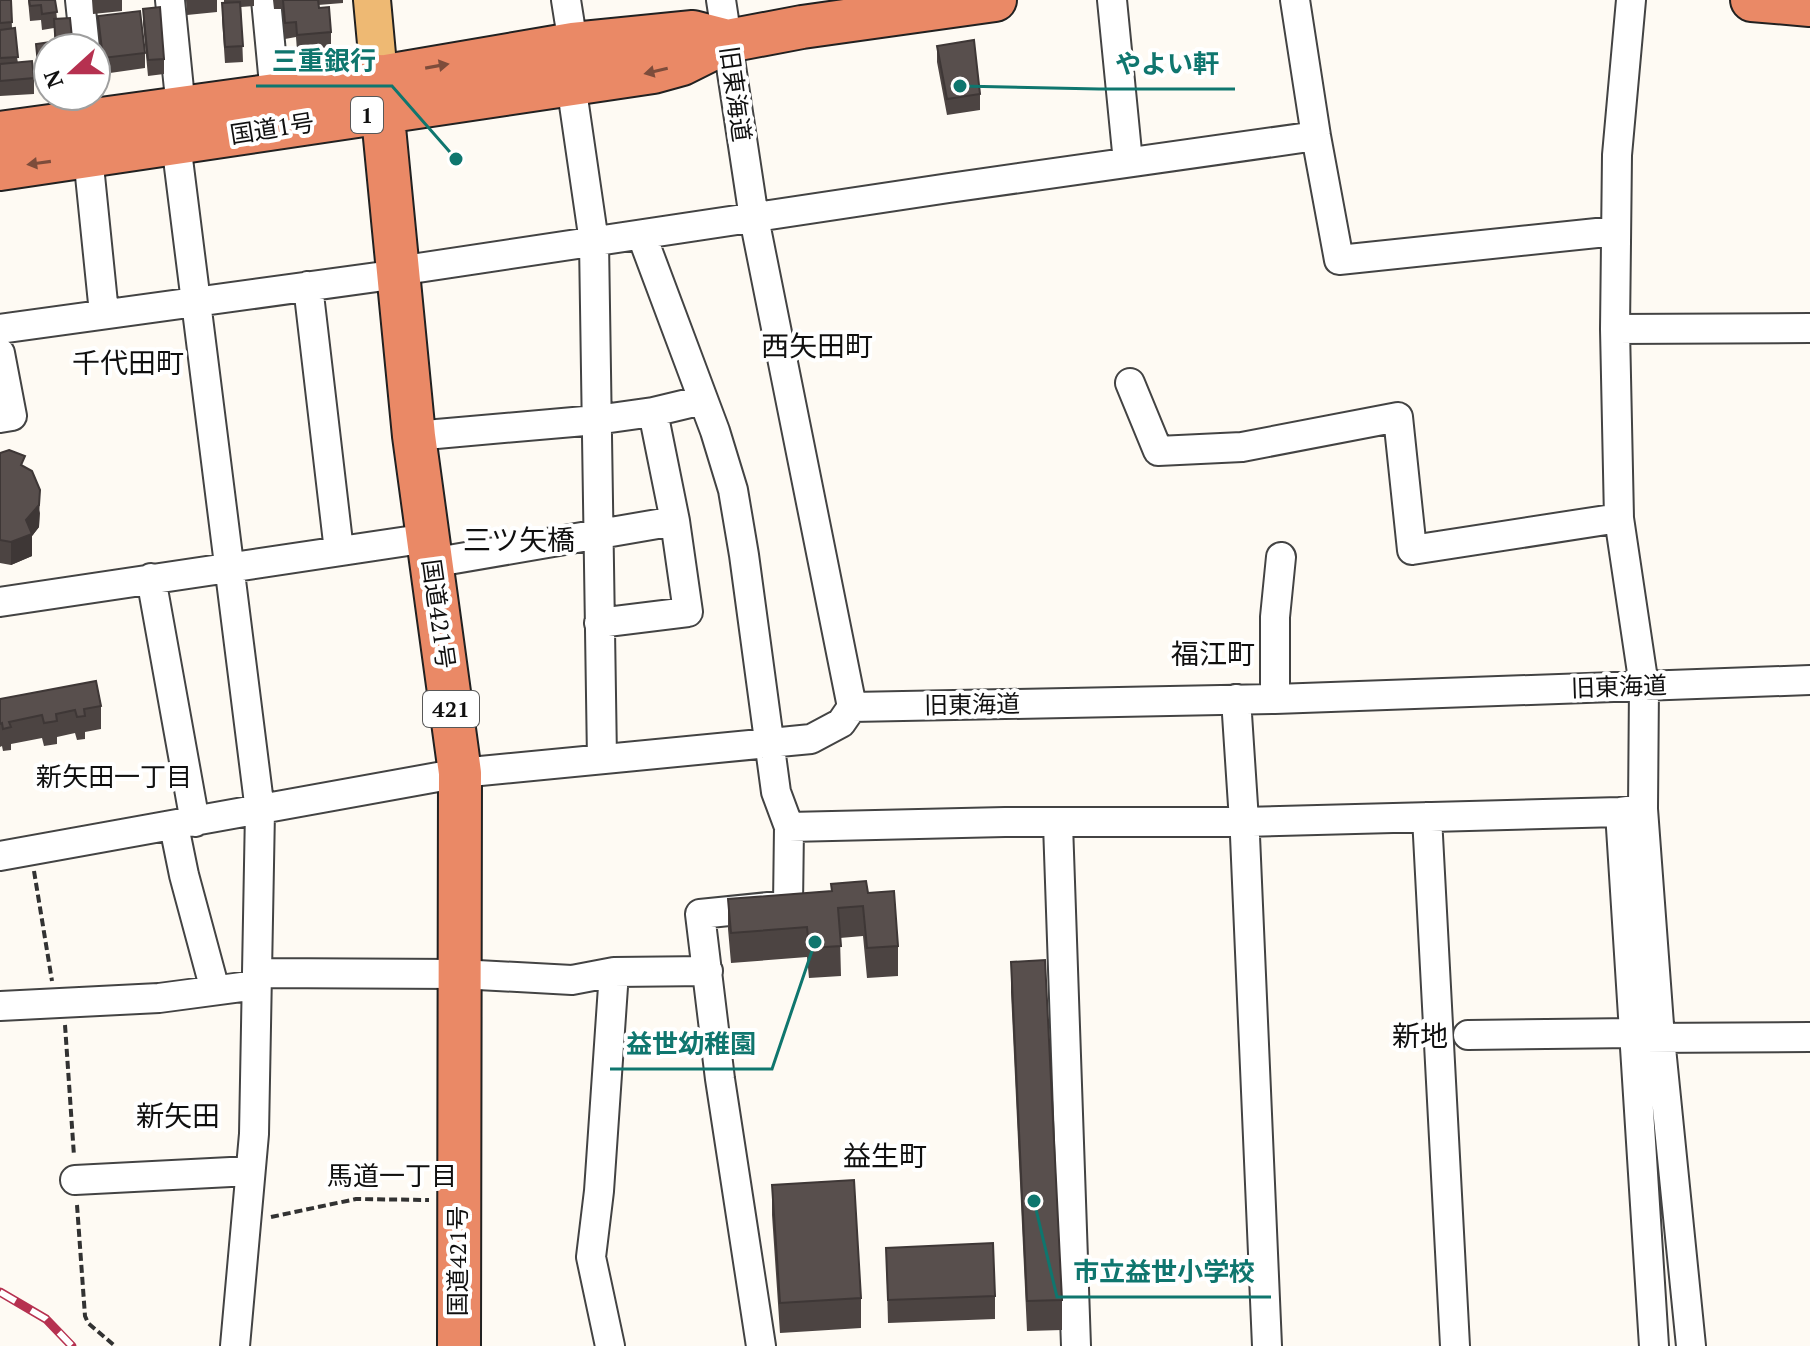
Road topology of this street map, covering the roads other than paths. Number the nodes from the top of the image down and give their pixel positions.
1 (80, 0) edge
2 (170, 0) edge
3 (266, 0) edge
4 (372, 0) edge
5 (566, 0) edge
6 (721, 0) edge
7 (995, 0) edge
8 (1112, 0) edge
9 (1295, 0) edge
10 (1631, 0) edge
11 (1752, 0) edge
12 (924, 5) edge
13 (1810, 5) edge
14 (83, 32) edge
15 (728, 41) junction
16 (572, 64) junction
17 (381, 94) junction
18 (275, 95) junction
19 (90, 123) edge
20 (178, 126) junction
21 (0, 133) edge
22 (1316, 136) junction
23 (1128, 162) junction
24 (0, 169) edge
25 (754, 218) junction
26 (1616, 231) junction
27 (642, 236) junction
28 (594, 242) junction
29 (399, 273) junction
30 (308, 286) junction
31 (198, 302) junction
32 (104, 313) junction
33 (1810, 328) edge
34 (0, 329) edge
35 (1615, 329) junction
36 (0, 353) edge
37 (1130, 383) dead end
38 (703, 400) junction
39 (653, 412) junction
40 (0, 418) edge
41 (596, 420) junction
42 (414, 436) junction
43 (1619, 518) junction
44 (675, 521) junction
45 (598, 534) junction
46 (339, 551) junction
47 (430, 551) junction
48 (1281, 557) dead end
49 (229, 567) junction
50 (151, 578) junction
51 (0, 602) edge
52 (599, 623) junction
53 (1810, 680) edge
54 (1644, 686) junction
55 (1236, 699) junction
56 (1275, 699) junction
57 (852, 707) junction
58 (768, 745) junction
59 (602, 759) junction
60 (460, 773) junction
61 (260, 811) junction
62 (1632, 811) junction
63 (1427, 817) junction
64 (1243, 822) junction
65 (185, 824) junction
66 (1058, 824) junction
67 (789, 827) junction
68 (0, 856) edge
69 (708, 971) junction
70 (614, 972) junction
71 (459, 974) junction
72 (257, 979) junction
73 (215, 990) junction
74 (0, 1006) edge
75 (1468, 1035) dead end
76 (1643, 1036) junction
77 (1810, 1037) edge
78 (250, 1171) junction
79 (75, 1180) dead end
80 (235, 1346) edge
81 (459, 1346) edge
82 (610, 1346) edge
83 (761, 1346) edge
84 (770, 1346) edge
85 (1076, 1346) edge
86 (1267, 1346) edge
87 (1455, 1346) edge
88 (1654, 1346) edge
89 (1691, 1346) edge

1 - 14 street
2 - 20 street
3 - 18 street
4 - 17 main road
5 - 16 street
6 - 15 street, 旧東海道
7 - 12 highway, 国道1号 / 1
8 - 23 street
9 - 22 street
10 - 26 street
11 - 13 highway
12 - 15 highway, 国道1号 / 1
15 - 16 highway, 国道1号 / 1
15 - 25 street, 旧東海道
16 - 17 highway, 国道1号 / 1
16 - 28 street
17 - 18 highway, 国道1号 / 1
17 - 20 highway, 国道1号 / 1
17 - 29 highway, 国道421号 / 421
18 - 20 highway, 国道1号 / 1
19 - 20 highway, 国道1号 / 1
19 - 21 highway, 国道1号 / 1
19 -> 24 highway, 国道1号 / 1
19 - 32 street
20 - 31 street
22 - 23 street
22 - 26 street
23 - 25 street
25 - 27 street
25 - 57 street, 旧東海道
26 - 35 street
27 - 28 street
27 - 38 street
28 - 29 street
28 - 41 street
29 - 30 street
29 - 42 highway, 国道421号 / 421
30 - 31 street
30 - 46 street
31 - 32 street
31 - 49 street
32 - 34 street
33 - 35 street
35 - 43 street
36 - 40 street
37 - 43 street
38 - 39 street
38 - 58 street
39 - 41 street
39 - 44 street
41 - 42 street
41 - 45 street
42 - 47 highway, 国道421号 / 421
43 - 54 street
44 - 45 street
44 - 52 street
45 - 47 street
45 - 52 street
46 - 47 street
46 - 49 street
47 - 60 highway, 国道421号 / 421
48 - 56 street
49 - 50 street
49 - 61 street
50 - 51 street
50 - 65 street
52 - 59 street
53 - 54 street, 旧東海道
54 - 56 street, 旧東海道
54 - 62 street
55 - 56 street, 旧東海道
55 - 57 street, 旧東海道
55 - 64 street
57 - 58 street
58 - 59 street
58 - 67 street
59 - 60 street
60 - 61 street
60 - 71 highway, 国道421号 / 421
61 - 65 street
61 - 72 street
62 - 63 street
62 - 76 street
63 - 64 street
63 - 87 street
64 - 66 street
64 - 86 street
65 - 68 street
65 - 73 street
66 - 67 street
66 - 85 street
67 - 69 street
69 - 70 street
69 - 83 street
70 - 71 street
70 - 82 street
71 - 72 street
71 - 81 highway, 国道421号 / 421
72 - 73 street
72 - 78 street
73 - 74 street
75 - 76 street
76 - 77 street
76 - 88 street
76 - 89 street
78 - 79 street
78 - 80 street
83 - 84 street

